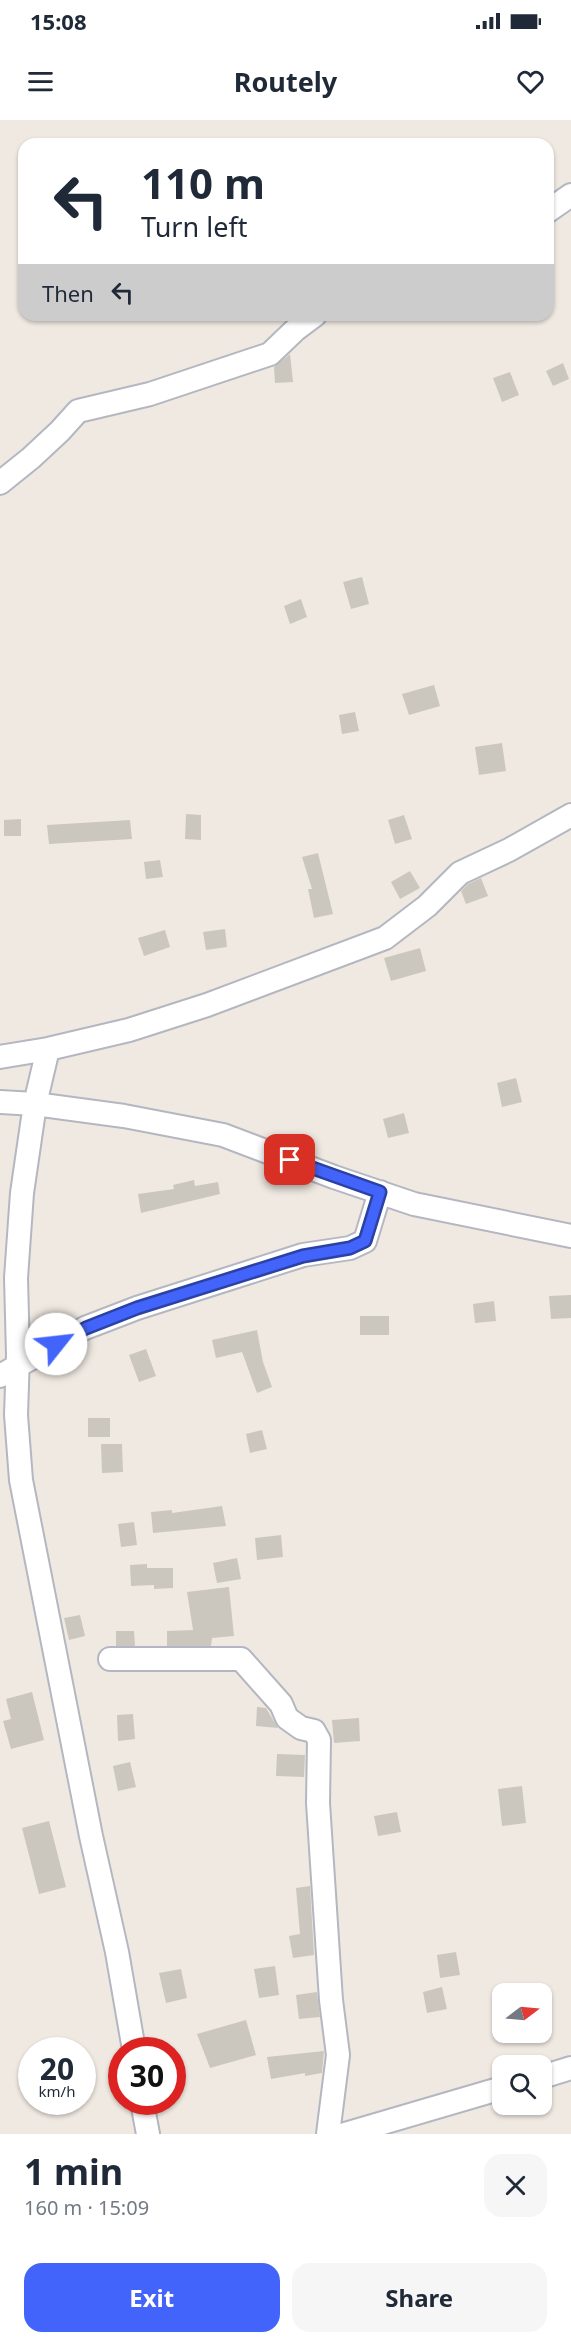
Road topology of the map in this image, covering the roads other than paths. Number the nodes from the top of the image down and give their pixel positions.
1 (571, 195) edge
2 (554, 207) edge
3 (307, 321) edge
4 (0, 483) edge
5 (571, 815) edge
6 (48, 1049) junction
7 (0, 1057) edge
8 (0, 1102) edge
9 (35, 1104) junction
10 (380, 1192) junction
11 (571, 1236) edge
12 (9, 1372) edge
13 (110, 1659) dead end
14 (132, 2037) edge
15 (571, 2068) edge
16 (552, 2074) edge
17 (492, 2091) edge
18 (144, 2115) edge
19 (148, 2134) edge
20 (328, 2134) edge
21 (345, 2134) edge

1 - 2 street
3 - 4 street
5 - 6 street
6 - 7 street
6 - 9 street
8 - 9 street
9 - 10 street
9 - 12 street
10 - 11 street
10 - 12 street
12 - 14 street
13 - 20 street
15 - 16 street
17 - 21 street
18 - 19 street

